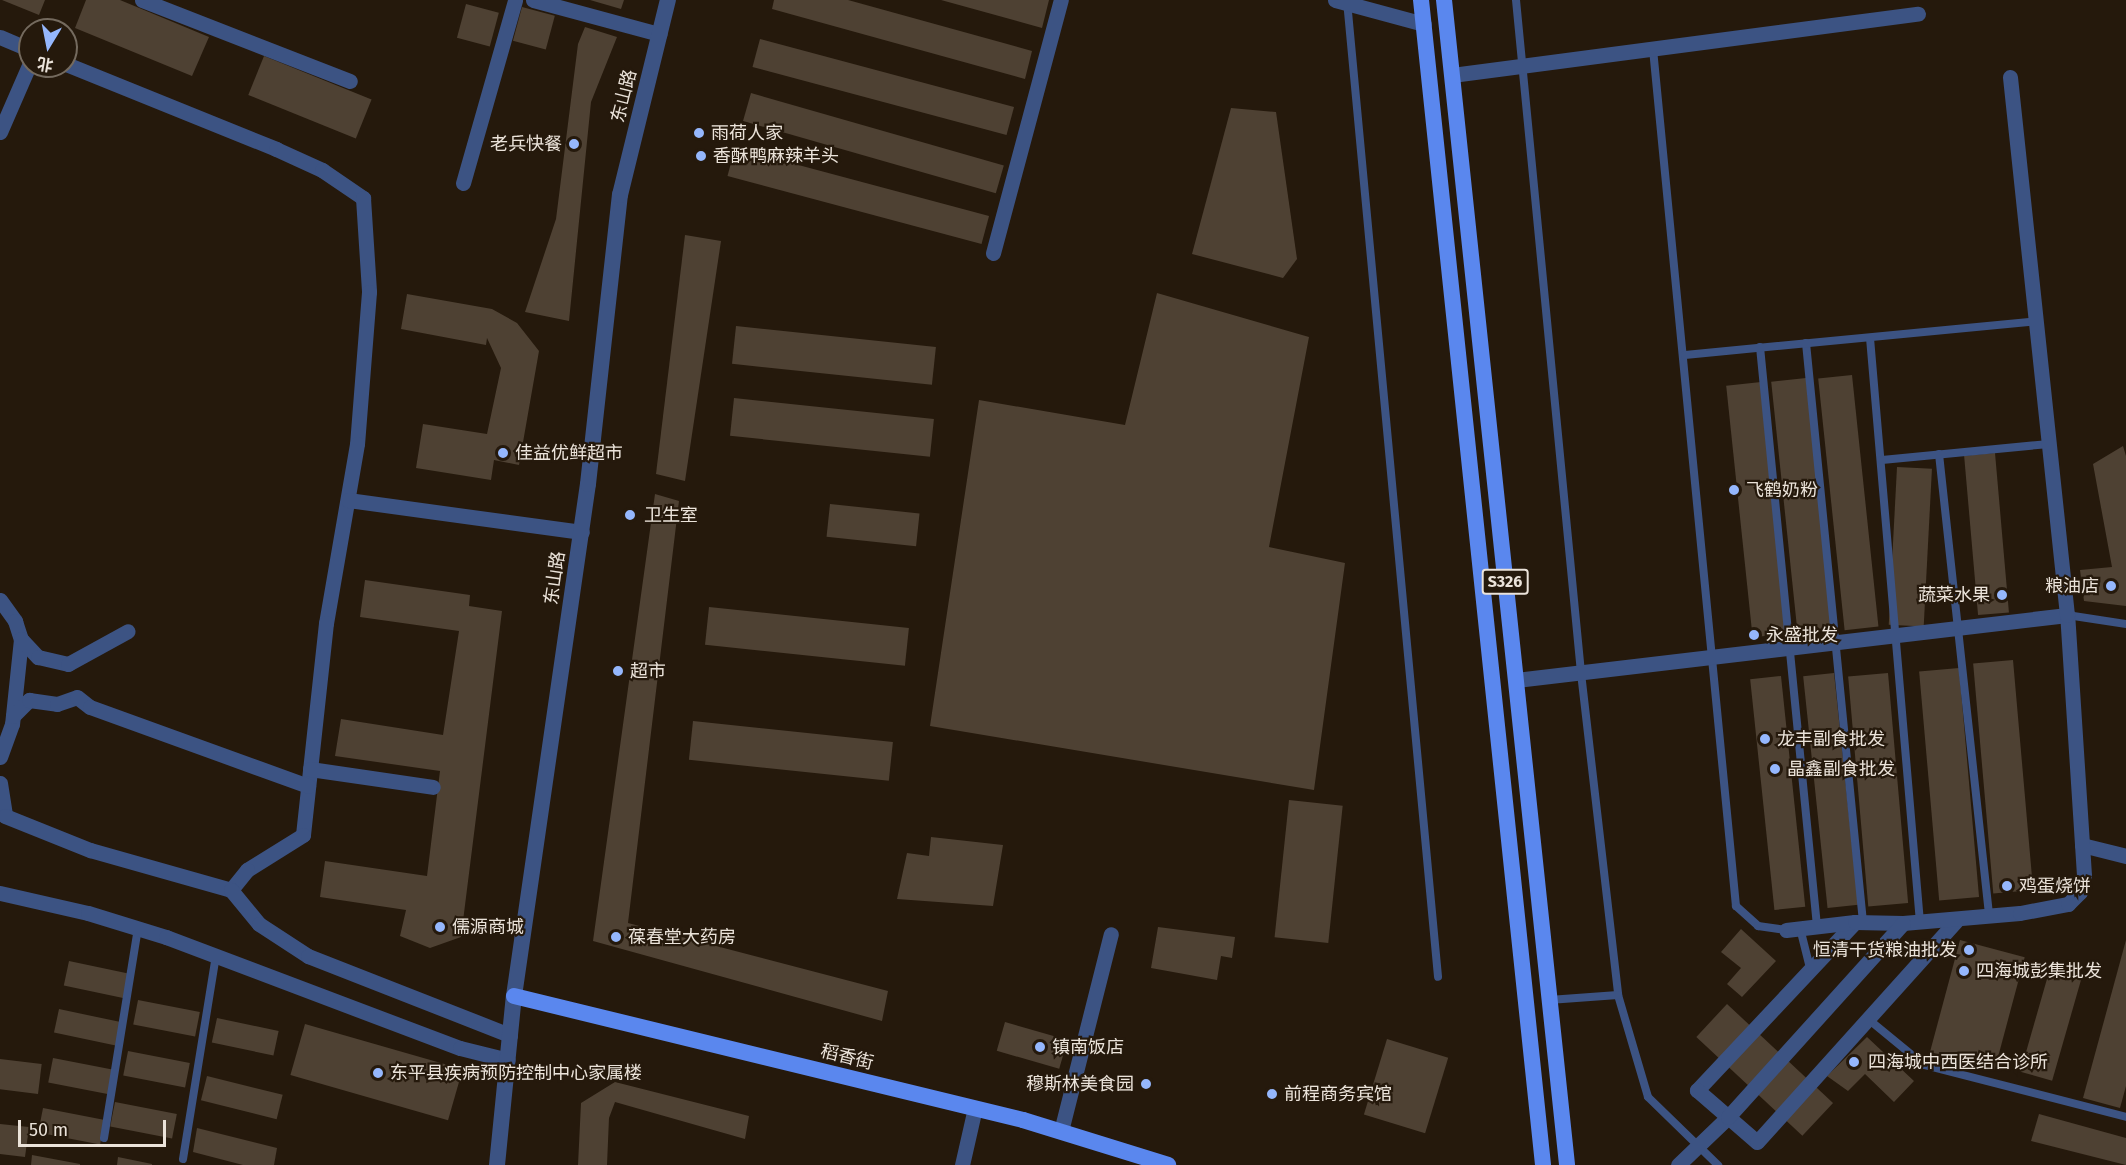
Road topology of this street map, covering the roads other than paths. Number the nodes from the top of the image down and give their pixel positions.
1 (142, 0) edge
2 (515, 0) edge
3 (533, 0) edge
4 (668, 0) edge
5 (1061, 0) edge
6 (1421, 0) edge
7 (1444, 0) edge
8 (1516, 0) edge
9 (1343, 1) edge
10 (1918, 14) dead end
11 (1424, 24) junction
12 (659, 34) junction
13 (0, 37) edge
14 (18, 45) edge
15 (1653, 49) junction
16 (1522, 66) junction
17 (78, 69) edge
18 (1452, 75) junction
19 (2010, 77) dead end
20 (23, 78) edge
21 (350, 81) dead end
22 (0, 132) edge
23 (463, 183) dead end
24 (993, 253) dead end
25 (2036, 321) junction
26 (1870, 339) junction
27 (1806, 343) junction
28 (1760, 347) junction
29 (1685, 355) junction
30 (2049, 444) junction
31 (1939, 454) junction
32 (1882, 460) junction
33 (348, 500) junction
34 (582, 532) junction
35 (0, 600) edge
36 (2067, 615) junction
37 (2126, 624) edge
38 (1959, 628) junction
39 (128, 631) dead end
40 (1895, 635) junction
41 (21, 639) junction
42 (1835, 642) junction
43 (1789, 648) junction
44 (1711, 657) junction
45 (1581, 672) junction
46 (1516, 680) junction
47 (13, 716) junction
48 (0, 757) edge
49 (310, 769) junction
50 (0, 783) edge
51 (308, 786) junction
52 (433, 786) dead end
53 (2082, 845) junction
54 (2126, 856) edge
55 (231, 890) junction
56 (0, 893) edge
57 (1989, 916) junction
58 (1957, 920) junction
59 (1859, 922) junction
60 (1920, 922) junction
61 (1903, 923) junction
62 (1817, 926) junction
63 (138, 928) junction
64 (1793, 929) junction
65 (1112, 934) dead end
66 (216, 955) junction
67 (1810, 970) junction
68 (1438, 976) dead end
69 (1618, 994) junction
70 (514, 996) junction
71 (1549, 1000) junction
72 (1868, 1019) junction
73 (510, 1035) junction
74 (508, 1060) junction
75 (975, 1108) junction
76 (1728, 1117) junction
77 (2126, 1117) edge
78 (1061, 1131) junction
79 (104, 1138) dead end
80 (1698, 1146) junction
81 (183, 1159) dead end
82 (497, 1165) edge
83 (962, 1165) edge
84 (1168, 1165) edge
85 (1543, 1165) edge
86 (1566, 1165) edge
87 (1678, 1165) edge
88 (1718, 1165) edge

1 - 21 street
2 - 23 street
3 - 12 street
4 - 12 street, 东山路
5 - 24 street
6 - 11 main road, S326
7 - 18 main road, S326
8 - 16 lane
9 - 11 street
9 - 68 lane
10 - 15 street
11 - 85 main road, S326
12 - 34 street, 东山路
13 - 14 street
15 - 16 street
15 - 29 lane
16 - 18 street
16 - 45 lane
17 - 33 street
18 - 46 main road, S326
19 - 25 street
20 - 22 street
25 - 26 lane
25 - 30 street
26 - 27 lane
26 - 32 lane
27 - 28 lane
27 - 42 lane
28 - 29 lane
28 - 43 lane
29 - 44 lane
30 - 31 lane
30 - 36 street
31 - 32 lane
31 - 38 lane
32 - 40 lane
33 - 34 street
33 - 49 street
34 - 70 street, 东山路
35 - 41 street
36 - 37 lane
36 - 38 street
36 - 53 street
38 - 40 street
38 - 57 lane
39 - 41 street
40 - 42 street
40 - 60 lane
41 - 47 street
42 - 43 street
42 - 59 lane
43 - 44 street
43 - 62 lane
44 - 45 street
44 - 64 lane
45 - 46 street
45 - 69 lane
46 - 71 main road, S326
47 - 48 street
47 - 51 street
49 - 51 street
49 - 52 street
50 - 55 street
51 - 55 street
53 - 54 street
53 - 57 street
55 - 73 street
56 - 63 street
57 - 58 street
58 - 60 street
58 - 72 street
59 - 61 street
59 - 62 street
59 - 67 street
60 - 61 street
61 - 76 street
62 - 64 street
63 - 66 street
63 - 79 lane
64 - 67 lane
65 - 78 street
66 - 74 street
66 - 81 lane
67 - 76 street
69 - 71 lane
69 - 80 lane
70 - 73 street, 东山路
70 - 75 main road, 稻香街
71 - 86 main road, S326
72 - 76 street
72 - 77 lane
73 - 74 street, 东山路
74 - 82 street, 东山路
75 - 78 main road, 稻香街
75 - 83 street
76 - 80 street
78 - 84 main road, 稻香街
80 - 87 street
80 - 88 lane

